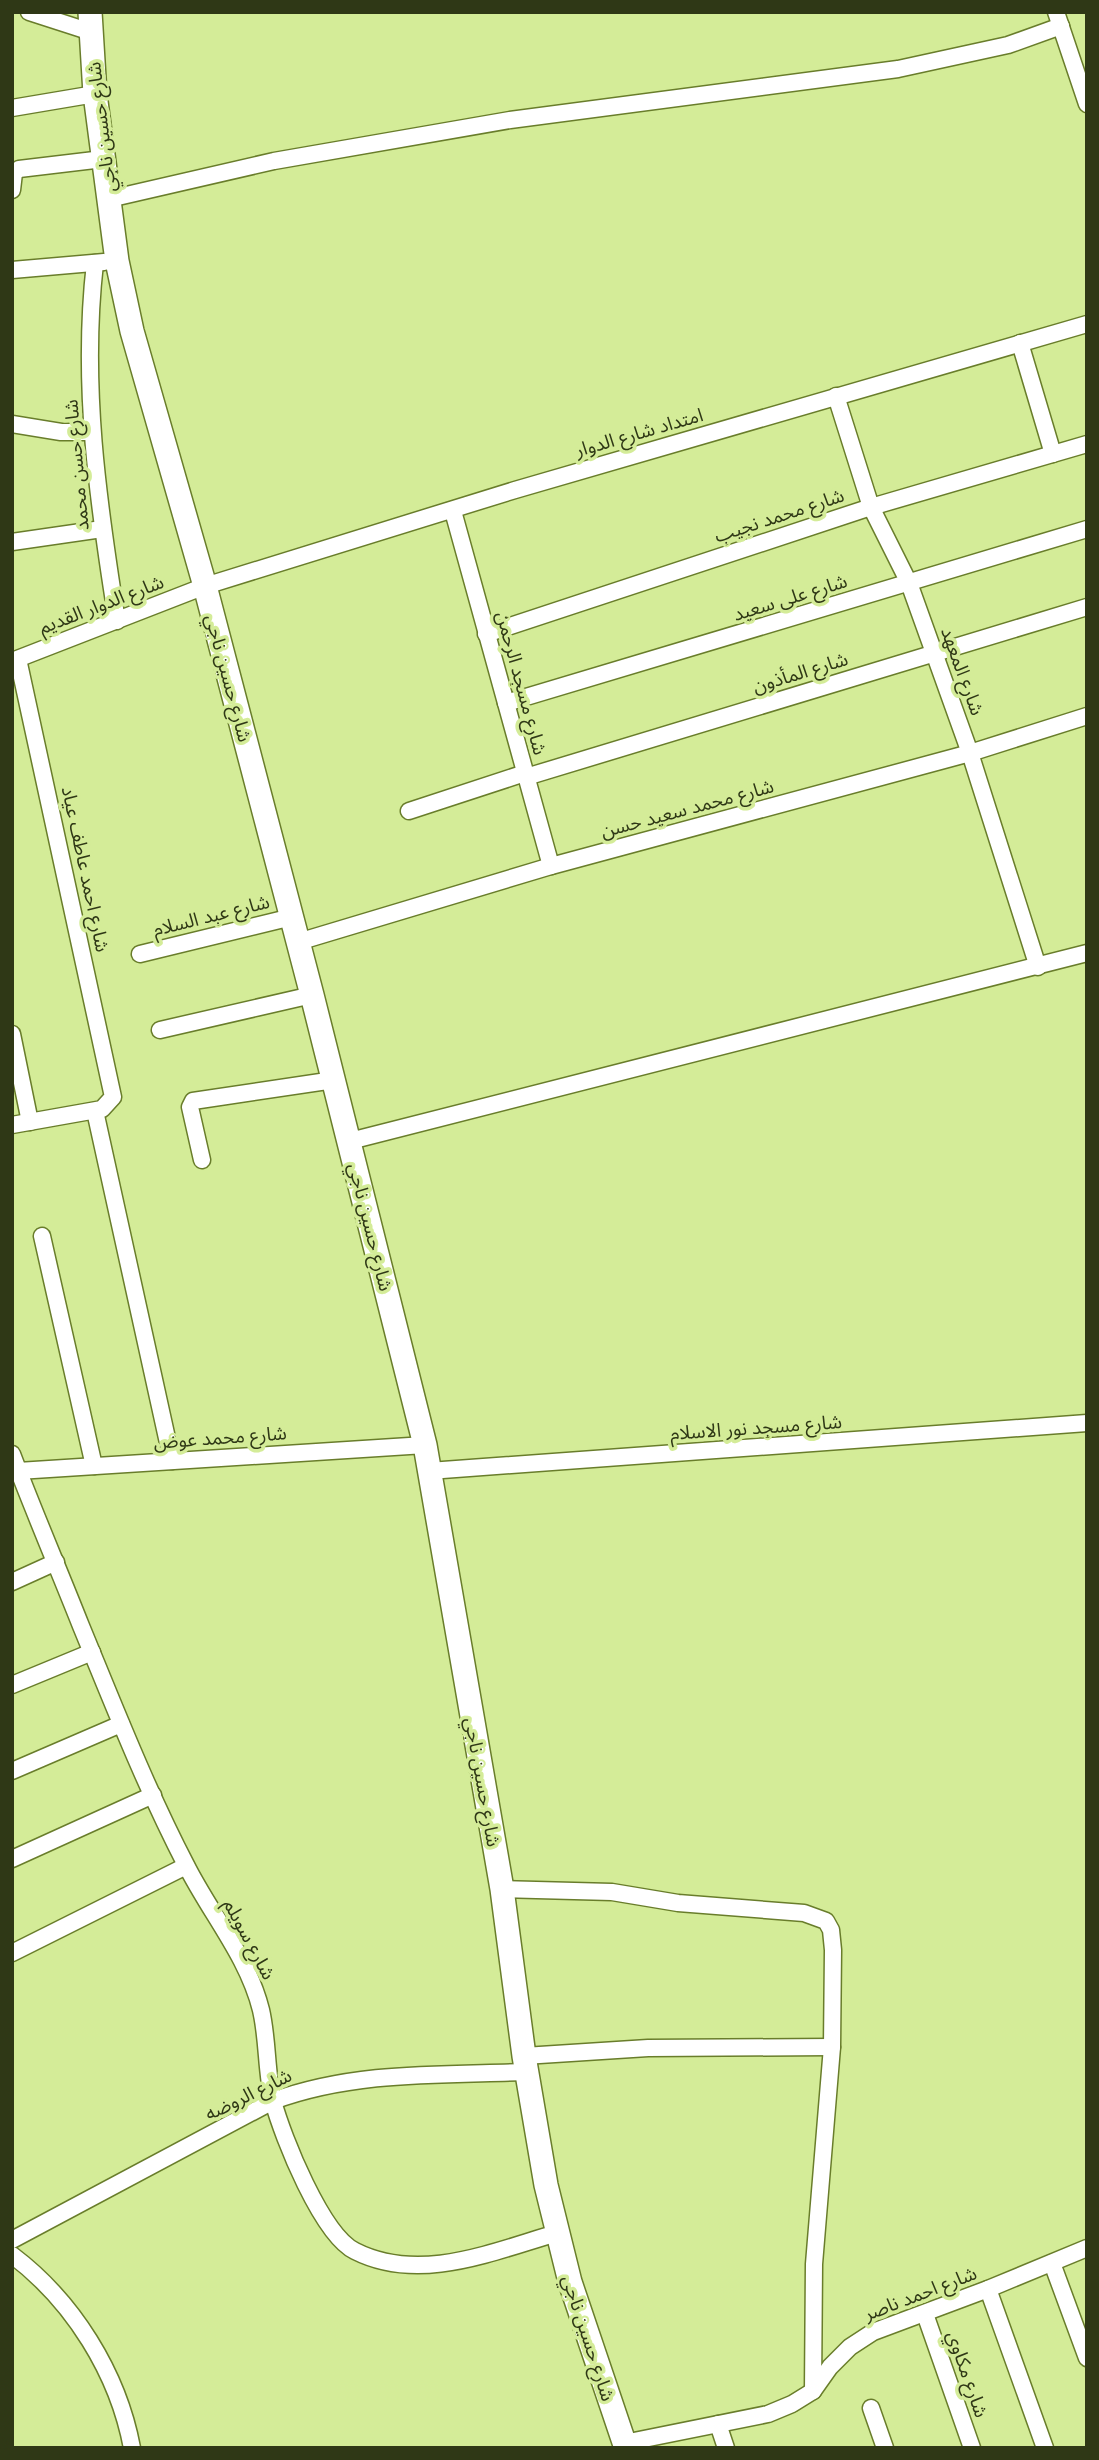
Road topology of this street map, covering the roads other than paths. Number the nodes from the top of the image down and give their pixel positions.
1 (29, 12) edge
2 (1058, 19) edge
3 (91, 22) edge
4 (94, 94) junction
5 (1087, 104) edge
6 (12, 108) edge
7 (103, 159) junction
8 (12, 190) edge
9 (109, 198) junction
10 (106, 262) junction
11 (12, 270) edge
12 (1087, 324) edge
13 (1020, 343) junction
14 (836, 396) junction
15 (12, 424) edge
16 (90, 432) junction
17 (1087, 444) edge
18 (1053, 454) junction
19 (871, 507) junction
20 (453, 511) junction
21 (102, 529) junction
22 (1087, 529) edge
23 (12, 542) edge
24 (909, 583) junction
25 (205, 586) junction
26 (1087, 607) edge
27 (117, 621) junction
28 (486, 634) junction
29 (935, 653) junction
30 (15, 659) edge
31 (506, 704) junction
32 (1087, 716) edge
33 (970, 752) junction
34 (525, 775) junction
35 (409, 811) dead end
36 (551, 866) junction
37 (292, 917) junction
38 (298, 942) junction
39 (1087, 953) edge
40 (140, 954) dead end
41 (1038, 967) junction
42 (312, 995) junction
43 (160, 1030) dead end
44 (12, 1034) edge
45 (334, 1080) junction
46 (94, 1111) junction
47 (30, 1122) junction
48 (12, 1125) edge
49 (350, 1140) junction
50 (202, 1160) dead end
51 (42, 1236) dead end
52 (1087, 1423) edge
53 (425, 1445) junction
54 (12, 1454) edge
55 (172, 1461) junction
56 (94, 1466) junction
57 (18, 1471) junction
58 (429, 1471) junction
59 (56, 1562) junction
60 (12, 1582) edge
61 (92, 1652) junction
62 (12, 1685) edge
63 (121, 1724) junction
64 (12, 1771) edge
65 (153, 1796) junction
66 (12, 1859) edge
67 (186, 1866) junction
68 (502, 1889) junction
69 (12, 1953) edge
70 (832, 2047) junction
71 (525, 2064) junction
72 (273, 2101) junction
73 (556, 2233) junction
74 (12, 2240) edge
75 (1087, 2248) edge
76 (12, 2255) edge
77 (1052, 2263) junction
78 (988, 2289) junction
79 (925, 2314) junction
80 (1087, 2358) edge
81 (813, 2391) junction
82 (871, 2408) dead end
83 (718, 2424) junction
84 (625, 2446) edge
85 (132, 2448) edge
86 (726, 2448) edge
87 (885, 2448) edge
88 (972, 2448) edge
89 (1045, 2448) edge

1 - 3 street
2 - 5 street
2 - 9 street
3 - 4 street, شارع حسين ناجي
4 - 6 street
4 - 7 street, شارع حسين ناجي
7 - 8 street
7 - 9 street, شارع حسين ناجي
9 - 10 street, شارع حسين ناجي
10 - 11 street
10 - 16 street, شارع حسن محمد
10 - 25 street, شارع حسين ناجي
12 - 13 street, امتداد شارع الدوار
13 - 14 street, امتداد شارع الدوار
13 - 18 street
14 - 19 street, شارع المعهد
14 - 20 street, امتداد شارع الدوار
15 - 16 street
16 - 21 street, شارع حسن محمد
17 - 18 street, شارع محمد نجيب
18 - 19 street, شارع محمد نجيب
19 - 24 street, شارع المعهد
19 - 28 street, شارع محمد نجيب
20 - 25 street, امتداد شارع الدوار
20 - 28 street, شارع مسجد الرحمن
21 - 23 street
21 - 27 street, شارع حسن محمد
22 - 24 street, شارع على سعيد
24 - 29 street, شارع المعهد
24 - 31 street, شارع على سعيد
25 - 27 street, شارع الدوار القديم
25 - 37 street, شارع حسين ناجي
26 - 29 street, شارع المأذون
27 - 30 street, شارع الدوار القديم
28 - 31 street, شارع مسجد الرحمن
29 - 33 street, شارع المعهد
29 - 34 street, شارع المأذون
30 - 46 street, شارع احمد عاطف عياد
31 - 34 street, شارع مسجد الرحمن
32 - 33 street, شارع محمد سعيد حسن
33 - 36 street, شارع محمد سعيد حسن
33 - 41 street, شارع المعهد
34 - 35 street, شارع المأذون
34 - 36 street, شارع مسجد الرحمن
36 - 38 street, شارع محمد سعيد حسن
37 - 38 street, شارع حسين ناجي
37 - 40 street, شارع عبد السلام
38 - 42 street, شارع حسين ناجي
39 - 41 street
41 - 49 street
42 - 43 street
42 - 45 street, شارع حسين ناجي
44 - 47 street
45 - 49 street, شارع حسين ناجي
45 - 50 street
46 - 47 street
46 - 55 street
47 - 48 street
49 - 53 street, شارع حسين ناجي
51 - 56 street
52 - 58 street, شارع مسجد نور الاسلام
53 - 55 street, شارع محمد عوض
53 - 58 street, شارع حسين ناجي
54 - 57 street, شارع سويلم
55 - 56 street, شارع محمد عوض
56 - 57 street, شارع محمد عوض
57 - 59 street, شارع سويلم
58 - 68 street, شارع حسين ناجي
59 - 60 street
59 - 61 street, شارع سويلم
61 - 62 street
61 - 63 street, شارع سويلم
63 - 64 street
63 - 65 street, شارع سويلم
65 - 66 street
65 - 67 street, شارع سويلم
67 - 69 street
67 - 72 street, شارع سويلم
68 - 70 street
68 - 71 street, شارع حسين ناجي
70 - 71 street, شارع الروضه
70 - 81 street
71 - 72 street, شارع الروضه
71 - 73 street, شارع حسين ناجي
72 - 73 street, شارع سويلم
72 - 74 street, شارع الروضه
73 - 84 street, شارع حسين ناجي
75 - 77 street, شارع احمد ناصر
76 - 85 street
77 - 78 street, شارع احمد ناصر
77 - 80 street
78 - 79 street, شارع احمد ناصر
78 - 89 street
79 - 81 street, شارع احمد ناصر
79 - 88 street, شارع مكاوي
81 - 83 street, شارع احمد ناصر
82 - 87 street
83 - 84 street, شارع احمد ناصر
83 - 86 street

